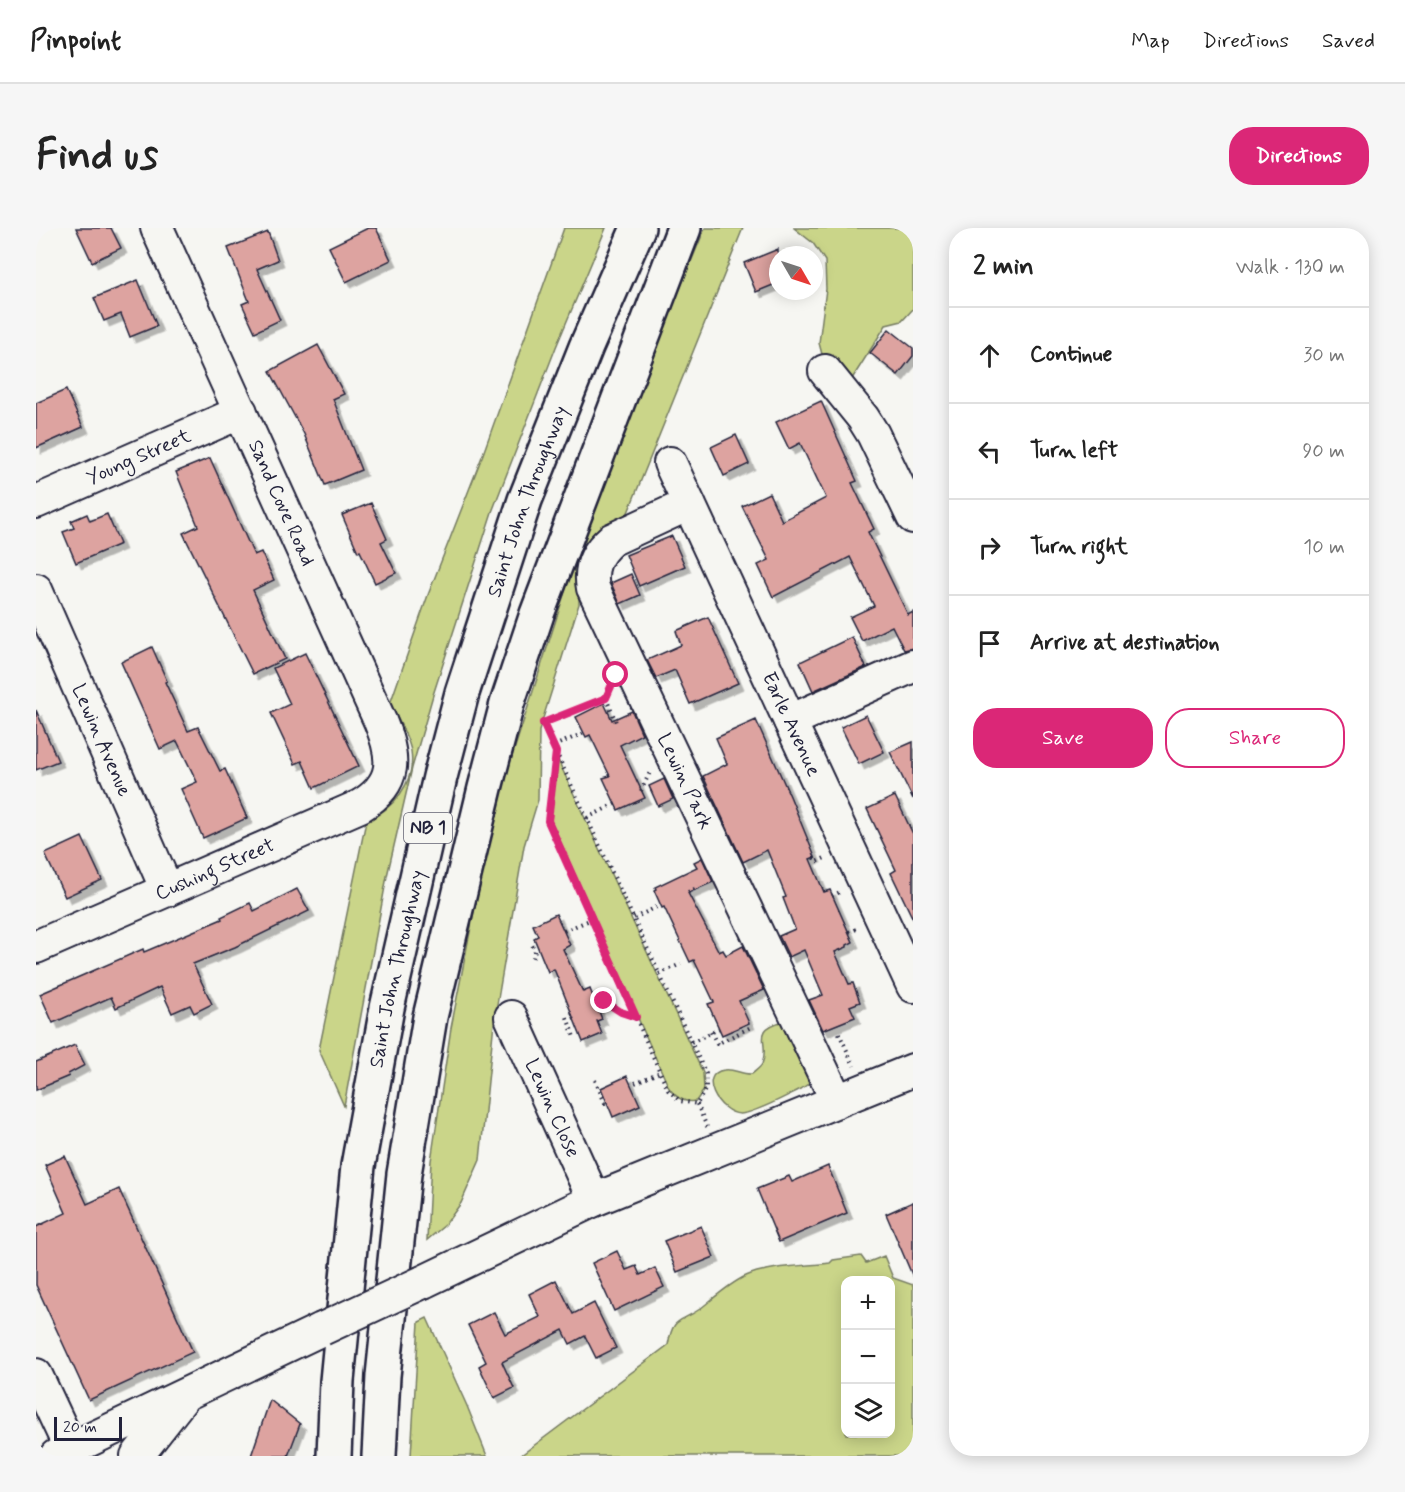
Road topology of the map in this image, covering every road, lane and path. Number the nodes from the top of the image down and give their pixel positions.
1 (157, 228) edge
2 (638, 228) edge
3 (684, 228) edge
4 (825, 371) dead end
5 (241, 412) junction
6 (670, 463) dead end
7 (36, 502) edge
8 (689, 504) junction
9 (913, 517) edge
10 (36, 590) edge
11 (913, 666) edge
12 (613, 682) dead end
13 (606, 698) junction
14 (790, 721) junction
15 (614, 723) dead end
16 (584, 733) dead end
17 (554, 747) junction
18 (556, 752) junction
19 (654, 765) dead end
20 (386, 780) joint
21 (642, 791) dead end
22 (615, 804) dead end
23 (587, 818) junction
24 (699, 887) dead end
25 (167, 890) junction
26 (688, 892) dead end
27 (661, 905) dead end
28 (634, 918) junction
29 (592, 919) junction
30 (564, 931) dead end
31 (534, 944) dead end
32 (36, 947) edge
33 (533, 958) dead end
34 (681, 964) dead end
35 (659, 975) junction
36 (913, 986) edge
37 (596, 1004) dead end
38 (572, 1014) dead end
39 (511, 1017) dead end
40 (636, 1017) junction
41 (753, 1026) dead end
42 (719, 1029) dead end
43 (736, 1029) dead end
44 (711, 1032) junction
45 (839, 1033) dead end
46 (739, 1034) junction
47 (574, 1037) dead end
48 (691, 1042) junction
49 (854, 1066) dead end
50 (913, 1070) edge
51 (660, 1072) junction
52 (596, 1080) dead end
53 (635, 1083) dead end
54 (837, 1101) junction
55 (607, 1102) dead end
56 (697, 1104) junction
57 (707, 1127) dead end
58 (594, 1200) junction
59 (36, 1375) edge
60 (184, 1396) junction
61 (67, 1454) edge
62 (137, 1456) edge
63 (334, 1456) edge
64 (379, 1456) edge

1 - 5 street, Sand Cove Road
2 - 63 highway, Saint John Throughway / NB 1
3 - 64 highway, NB 1
4 - 9 street
5 - 7 street, Young Street
5 - 20 street, Sand Cove Road
6 - 8 street, Earle Avenue
8 - 14 street, Earle Avenue
8 - 54 street, Lewin Park
10 - 25 street, Lewin Avenue
11 - 14 street
12 - 13 path
13 - 15 path
13 - 17 path
14 - 36 street, Earle Avenue
16 - 17 path
17 - 18 path
18 - 23 path
18 - 29 path
19 - 21 path
20 - 25 street, Cushing Street
22 - 23 path
23 - 28 path
24 - 26 path
25 - 32 street, Cushing Street
27 - 28 path
28 - 35 path
29 - 30 path
29 - 40 path
31 - 33 path
34 - 35 path
35 - 48 path
37 - 40 path
38 - 47 path
39 - 58 street, Lewin Close
40 - 51 path
41 - 46 path
42 - 44 path
43 - 46 path
44 - 46 path
44 - 48 path
45 - 49 path
48 - 56 path
50 - 54 street
51 - 53 path
51 - 56 path
52 - 55 path
54 - 58 street
56 - 57 path
58 - 60 street, bridge
59 - 61 street
60 - 61 street
60 - 62 street

